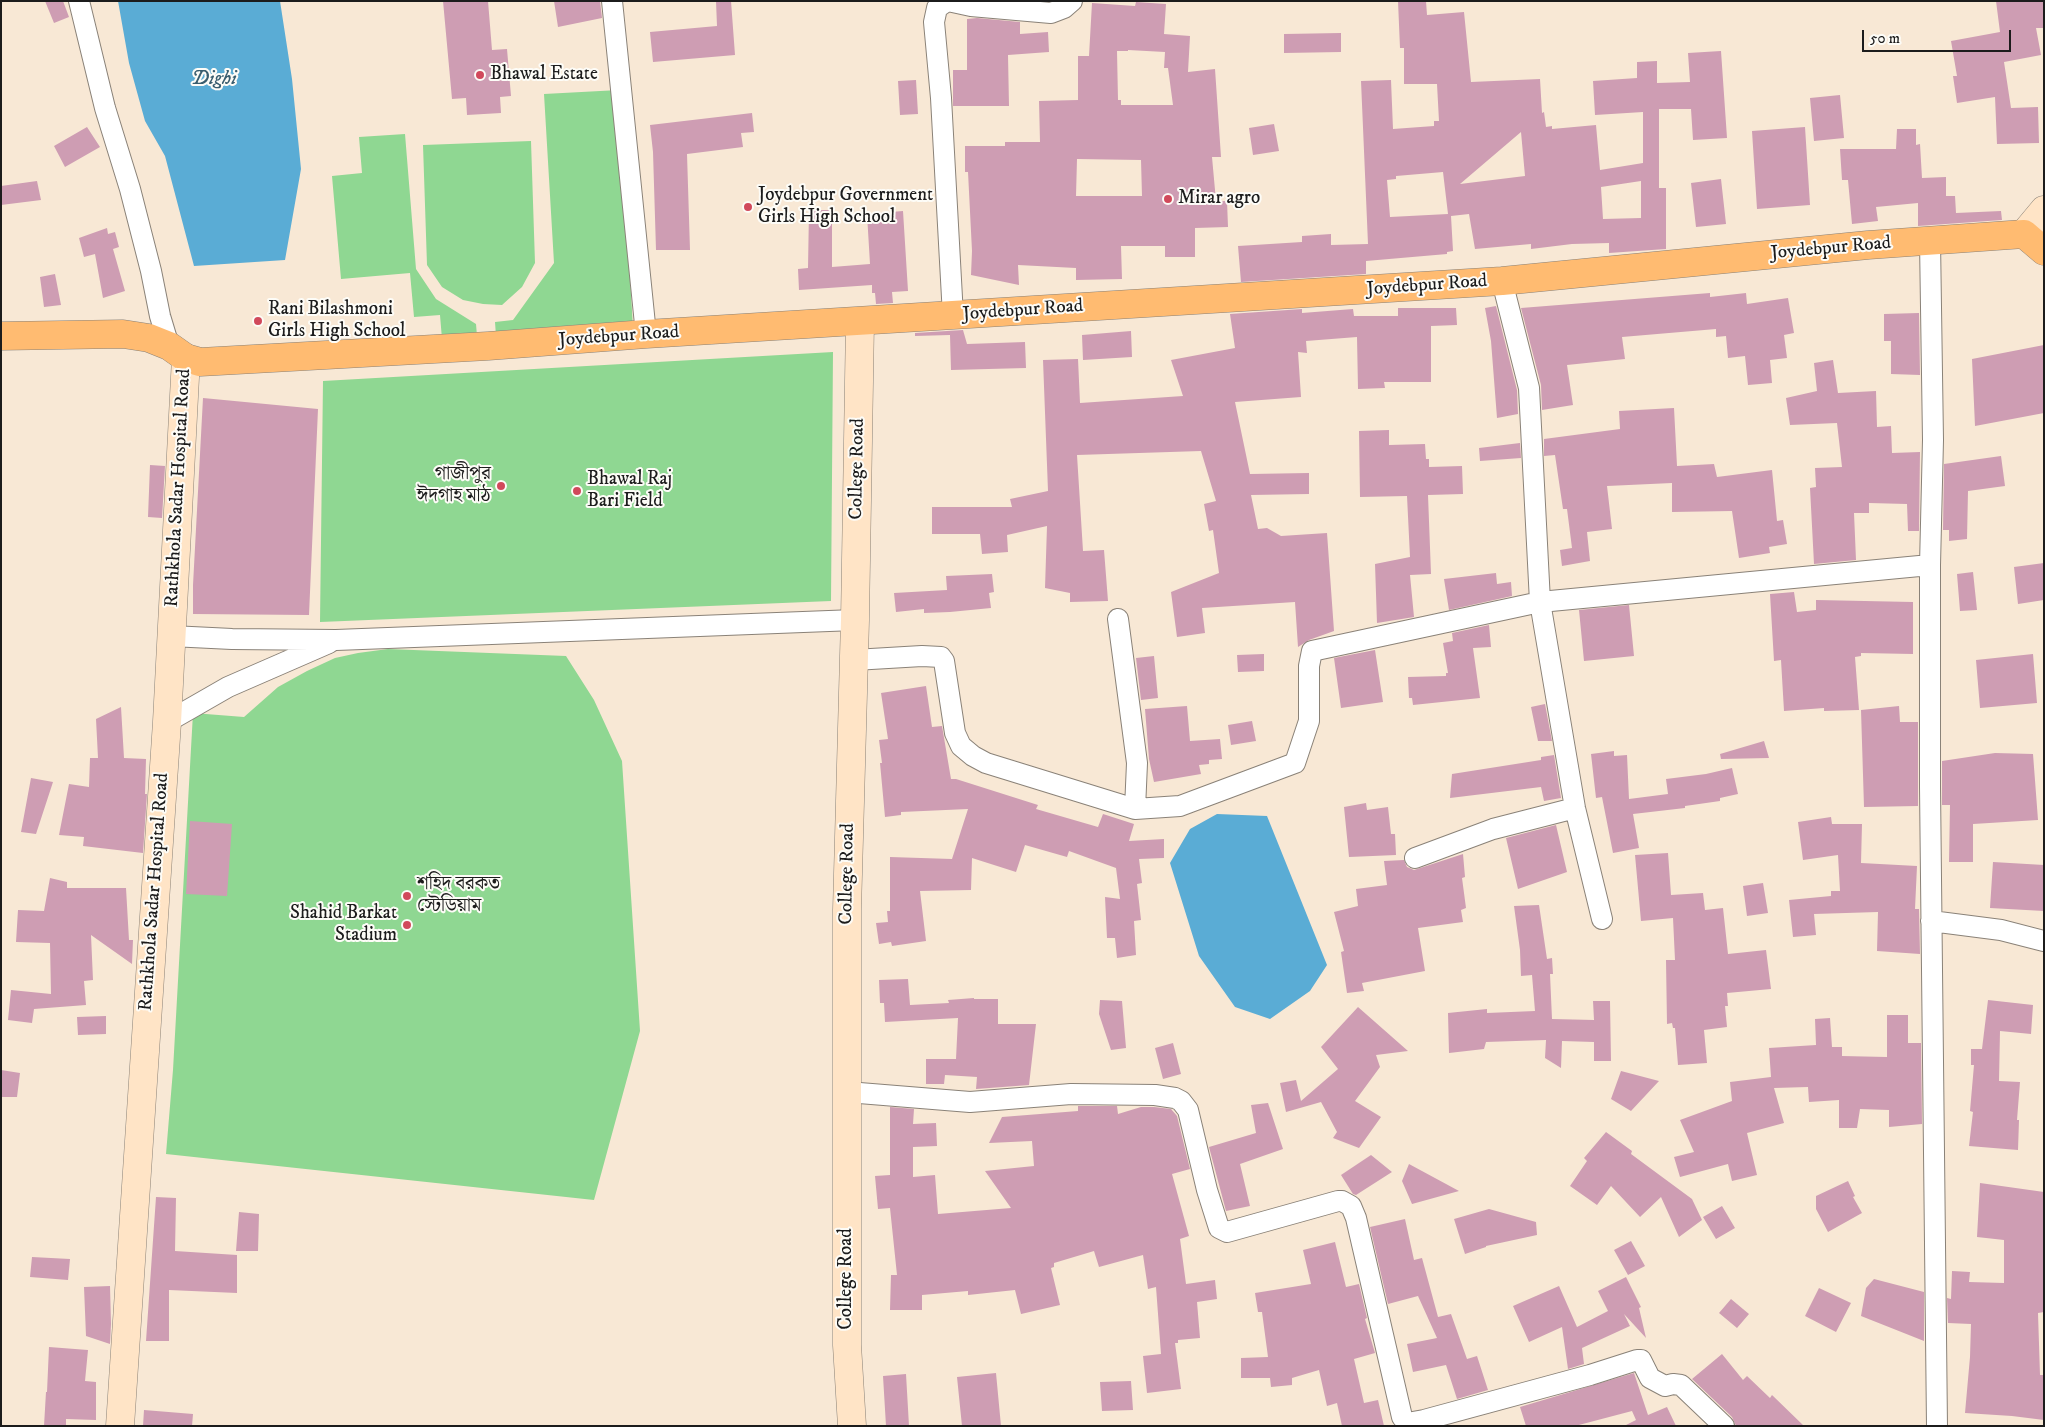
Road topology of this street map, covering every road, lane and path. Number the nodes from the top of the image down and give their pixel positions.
1 (80, 1) edge
2 (612, 1) edge
3 (948, 1) edge
4 (1072, 1) edge
5 (2044, 210) edge
6 (1930, 241) junction
7 (2034, 242) edge
8 (1502, 281) junction
9 (953, 316) junction
10 (860, 322) junction
11 (646, 334) junction
12 (1, 336) edge
13 (178, 352) junction
14 (1930, 565) junction
15 (1540, 602) junction
16 (1118, 619) dead end
17 (855, 620) junction
18 (171, 636) junction
19 (336, 640) junction
20 (854, 660) junction
21 (167, 722) junction
22 (1575, 808) junction
23 (1135, 809) junction
24 (1416, 858) dead end
25 (1602, 919) dead end
26 (1931, 921) junction
27 (2044, 941) edge
28 (847, 1092) junction
29 (120, 1426) edge
30 (852, 1426) edge
31 (1724, 1426) edge
32 (1936, 1426) edge

1 - 13 street
2 - 11 street
3 - 4 street
3 - 9 street
5 - 7 main road
6 - 7 main road, Joydebpur Road
6 - 8 main road, Joydebpur Road
6 - 14 street
8 - 9 main road, Joydebpur Road
8 - 15 street
9 - 10 main road, Joydebpur Road
10 - 11 main road, Joydebpur Road
10 - 17 main road, College Road
11 - 13 main road, Joydebpur Road
12 - 13 main road, Joydebpur Road
13 - 18 main road, Rathkhola Sadar Hospital Road
14 - 15 street
14 - 26 street
15 - 22 street
15 - 23 street
16 - 23 street
17 - 19 street
17 - 20 main road, College Road
18 - 19 street
18 - 21 main road, Rathkhola Sadar Hospital Road
19 - 21 street
20 - 23 street
20 - 28 main road, College Road
21 - 29 main road, Rathkhola Sadar Hospital Road
22 - 24 street
22 - 25 street
26 - 27 street
26 - 32 street
28 - 30 main road, College Road
28 - 31 street

